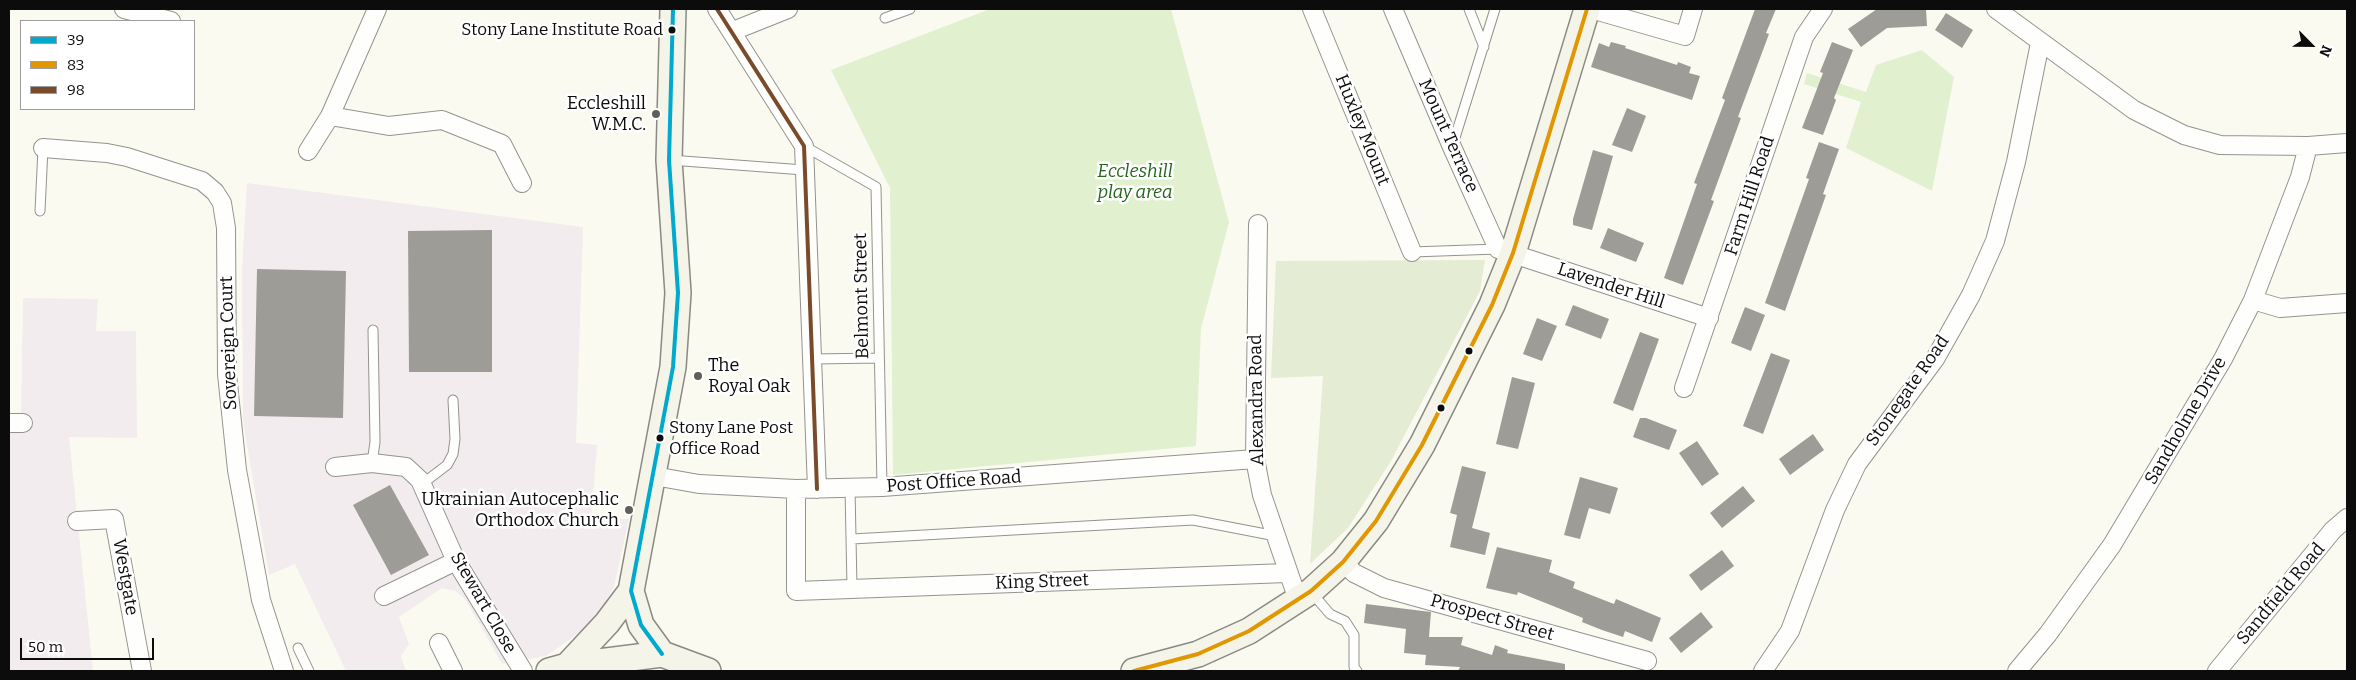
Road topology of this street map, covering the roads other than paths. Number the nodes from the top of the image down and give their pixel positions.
1 (124, 9) edge
2 (377, 9) edge
3 (673, 9) edge
4 (717, 9) edge
5 (788, 9) edge
6 (910, 9) edge
7 (1312, 9) edge
8 (1393, 9) edge
9 (1469, 9) edge
10 (1495, 9) edge
11 (1587, 9) edge
12 (1591, 9) edge
13 (1694, 9) edge
14 (1823, 9) edge
15 (1996, 9) edge
16 (886, 18) dead end
17 (167, 20) edge
18 (733, 31) junction
19 (2040, 43) junction
20 (1484, 47) junction
21 (330, 116) junction
22 (2347, 143) edge
23 (804, 146) junction
24 (2308, 146) junction
25 (1452, 147) junction
26 (43, 148) joint
27 (308, 151) dead end
28 (669, 160) junction
29 (804, 170) junction
30 (522, 183) dead end
31 (40, 211) dead end
32 (1258, 224) dead end
33 (1506, 251) junction
34 (1412, 252) joint
35 (2253, 300) junction
36 (2347, 303) edge
37 (1709, 318) junction
38 (373, 330) dead end
39 (879, 358) junction
40 (813, 359) junction
41 (1684, 388) dead end
42 (453, 400) dead end
43 (1254, 459) junction
44 (372, 463) junction
45 (335, 467) dead end
46 (654, 476) junction
47 (420, 480) junction
48 (882, 487) junction
49 (850, 488) junction
50 (796, 489) junction
51 (817, 489) junction
52 (2347, 518) edge
53 (77, 521) dead end
54 (1276, 536) junction
55 (852, 539) junction
56 (456, 561) junction
57 (1343, 562) junction
58 (1288, 573) junction
59 (852, 588) junction
60 (631, 591) junction
61 (384, 596) dead end
62 (1304, 596) junction
63 (439, 643) dead end
64 (298, 648) dead end
65 (662, 654) junction
66 (1647, 661) dead end
67 (1202, 663) edge
68 (558, 669) edge
69 (142, 671) edge
70 (284, 671) edge
71 (309, 671) edge
72 (453, 671) edge
73 (523, 671) edge
74 (708, 671) edge
75 (1134, 671) edge
76 (1357, 671) edge
77 (1763, 671) edge
78 (2017, 671) edge
79 (2217, 671) edge

1 - 17 street
2 - 21 street
3 - 28 street
4 - 18 street
5 - 18 street
6 - 16 lane
7 - 34 street, Huxley Mount
8 - 25 street, Mount Terrace
9 - 20 lane
10 - 20 lane
11 - 33 street
12 - 13 street
14 - 37 street, Farm Hill Road
15 - 19 street
18 - 23 street
19 - 24 street
19 - 77 street, Stonegate Road
20 - 25 lane
21 - 27 street
21 - 30 street
22 - 24 street
23 - 29 street
23 - 39 lane, Belmont Street
24 - 35 street, Sandholme Drive
25 - 33 street, Mount Terrace
26 - 31 lane
26 - 70 street, Sovereign Court
28 - 29 lane
28 - 46 street
29 - 40 street
32 - 43 street, Alexandra Road
33 - 34 lane
33 - 37 street, Lavender Hill
33 - 57 street
35 - 36 street
35 - 78 street, Sandholme Drive
37 - 41 street, Farm Hill Road
38 - 44 lane
39 - 40 lane
39 - 48 lane, Belmont Street
40 - 51 street
42 - 47 lane
43 - 48 street, Post Office Road
43 - 54 street, Alexandra Road
44 - 45 street
44 - 47 street
46 - 50 street, Post Office Road
46 - 60 street
47 - 56 street, Stewart Close
48 - 49 street, Post Office Road
49 - 51 street, Post Office Road
49 - 55 lane
50 - 51 street, Post Office Road
50 - 59 street, King Street
52 - 79 street, Sandfield Road
53 - 69 street, Westgate
54 - 55 lane
54 - 58 street, Alexandra Road
55 - 59 lane
56 - 61 street
56 - 73 street, Stewart Close
57 - 62 street
57 - 66 street, Prospect Street
58 - 59 street, King Street
58 - 62 street, Alexandra Road
60 - 65 street
60 - 68 street
62 - 67 street
62 - 76 lane
63 - 72 street
64 - 71 lane
65 - 68 street
65 - 74 street
67 - 75 street

